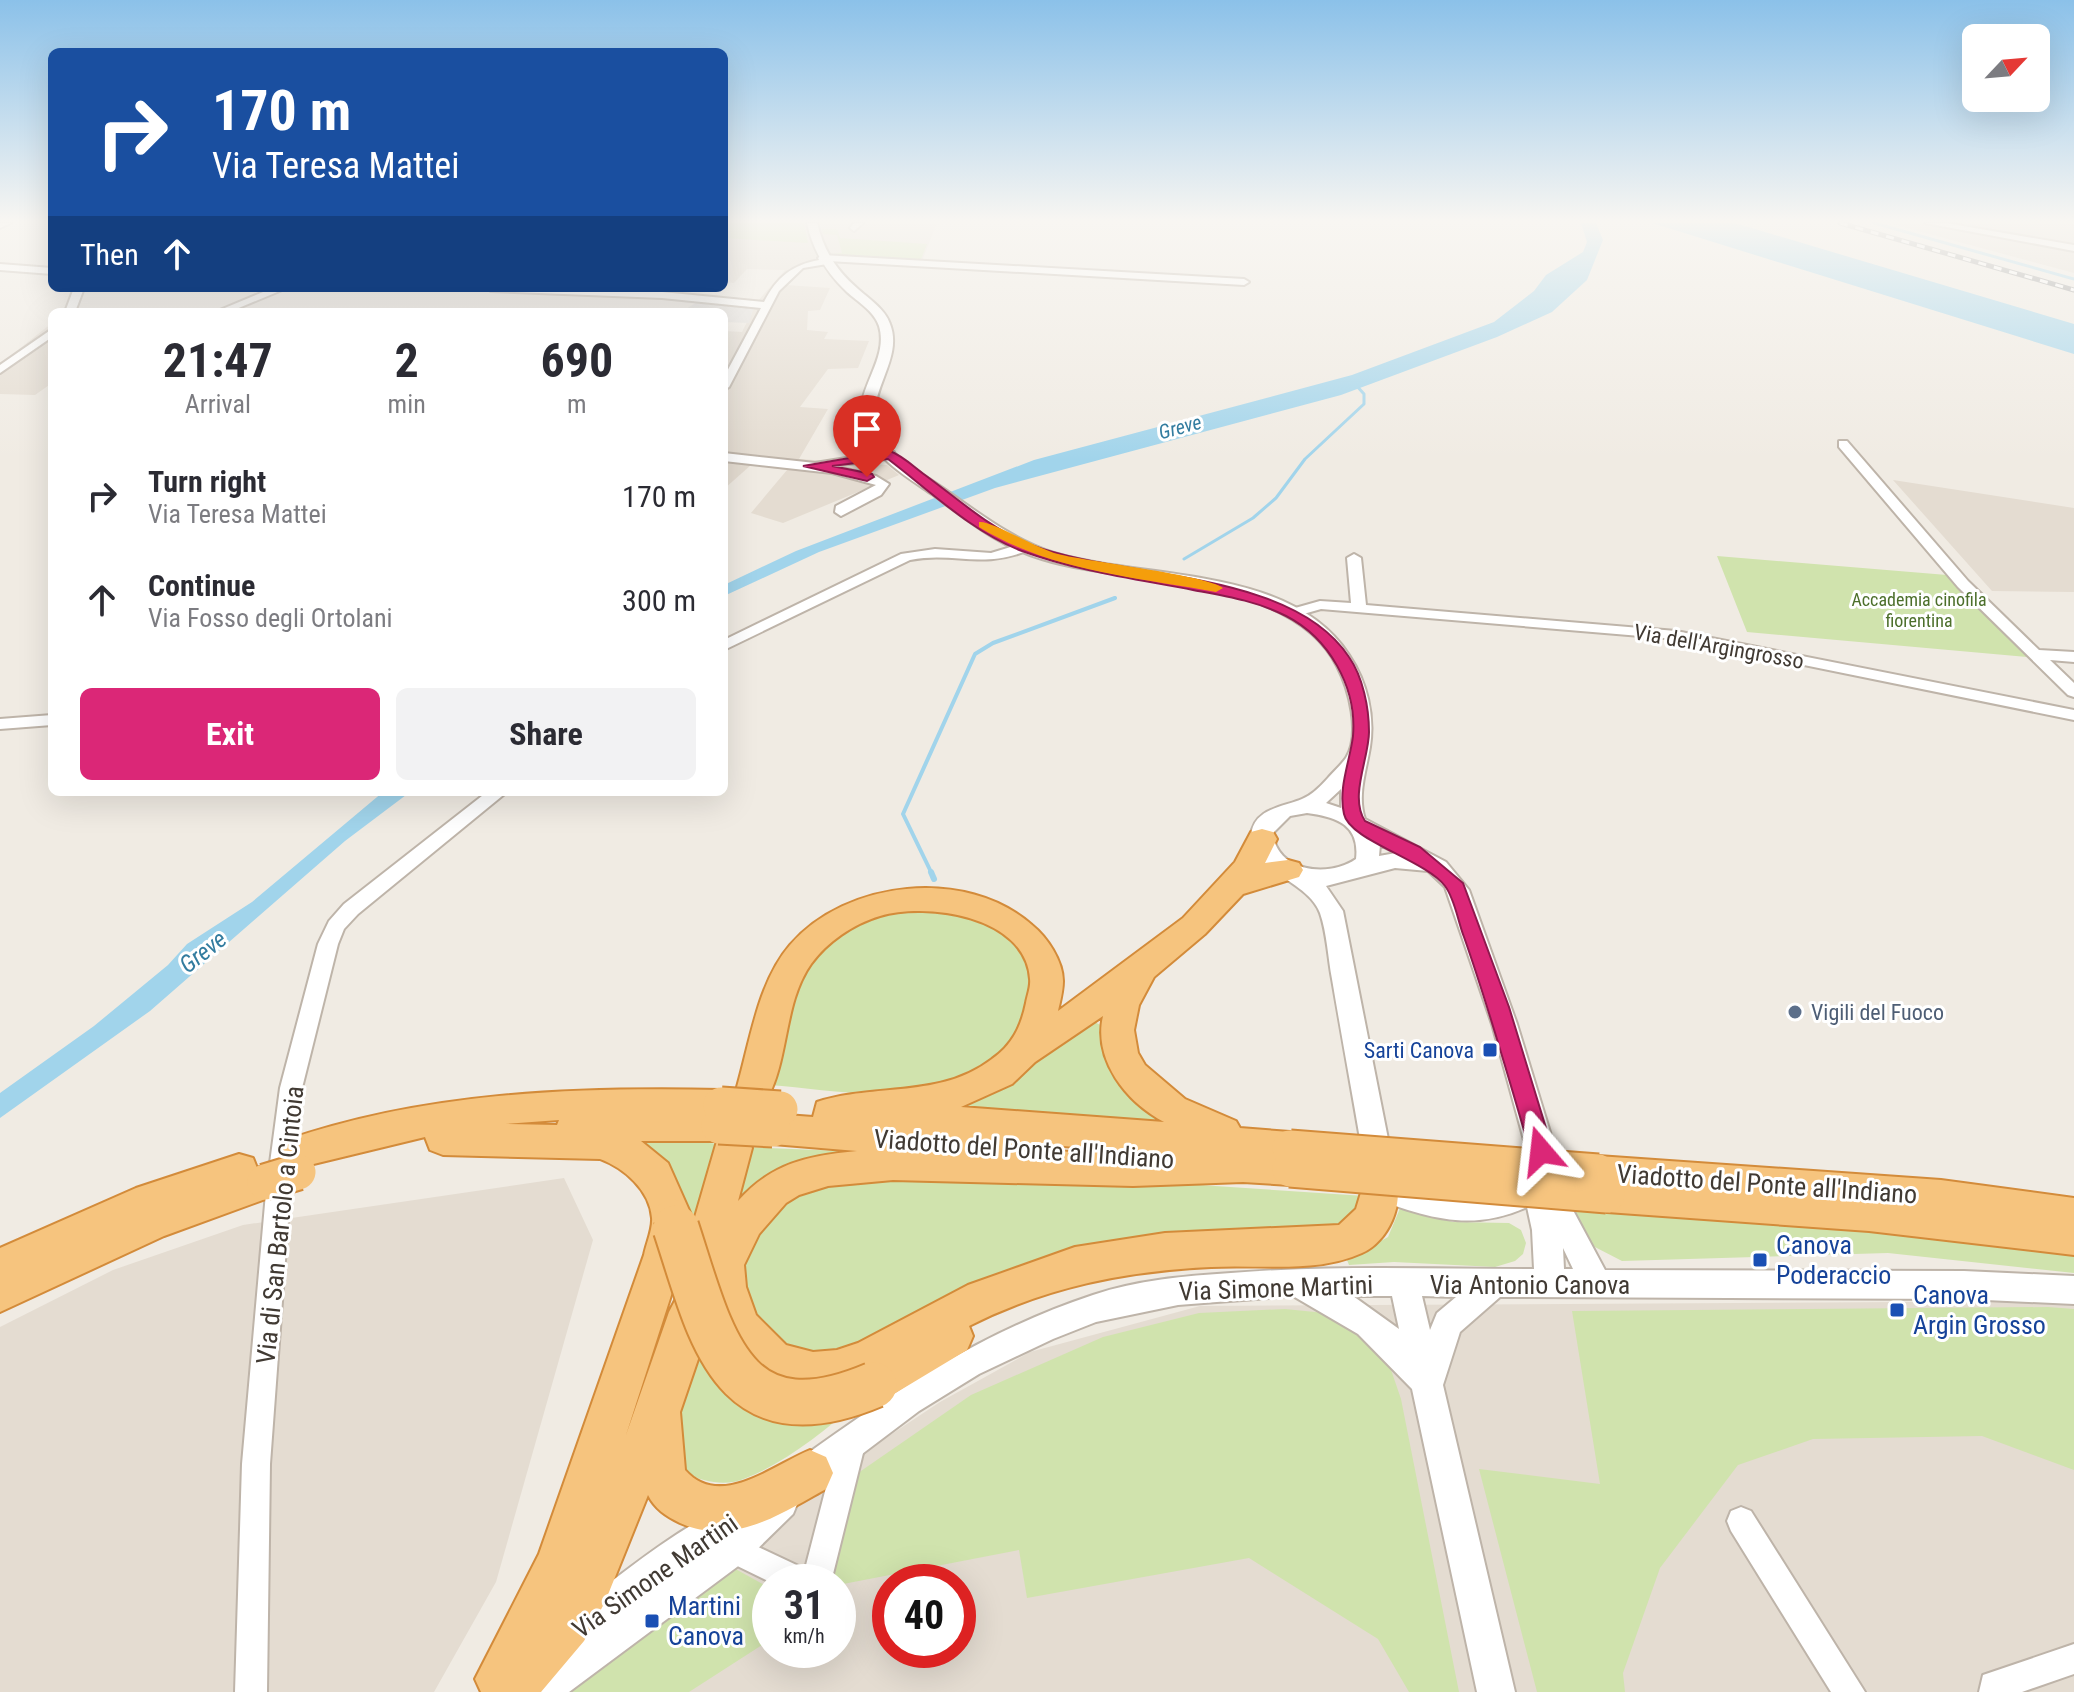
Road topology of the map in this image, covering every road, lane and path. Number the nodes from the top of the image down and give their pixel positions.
1 (733, 302) edge
2 (767, 302) edge
3 (866, 302) edge
4 (764, 305) junction
5 (48, 336) edge
6 (728, 361) edge
7 (738, 361) junction
8 (0, 370) edge
9 (728, 380) edge
10 (1843, 444) dead end
11 (890, 455) junction
12 (728, 457) edge
13 (809, 466) junction
14 (841, 512) dead end
15 (1024, 547) junction
16 (1354, 558) dead end
17 (1359, 608) junction
18 (1293, 613) junction
19 (728, 644) edge
20 (2032, 654) junction
21 (2074, 657) edge
22 (2074, 692) edge
23 (2074, 715) edge
24 (48, 720) edge
25 (0, 724) edge
26 (1357, 759) junction
27 (493, 796) edge
28 (1305, 807) junction
29 (1358, 824) junction
30 (1262, 839) junction
31 (1437, 867) junction
32 (1357, 871) junction
33 (1293, 872) junction
34 (1237, 885) junction
35 (1331, 911) junction
36 (1149, 963) junction
37 (1025, 1053) junction
38 (769, 1109) junction
39 (830, 1113) junction
40 (725, 1126) junction
41 (443, 1139) junction
42 (1374, 1139) dead end
43 (1535, 1151) dead end
44 (1271, 1157) junction
45 (281, 1172) junction
46 (1602, 1184) junction
47 (1380, 1188) joint
48 (2074, 1193) edge
49 (1941, 1197) junction
50 (1539, 1204) junction
51 (2074, 1215) edge
52 (672, 1217) junction
53 (2074, 1237) edge
54 (1154, 1255) junction
55 (724, 1264) junction
56 (0, 1267) edge
57 (1293, 1282) junction
58 (1404, 1284) junction
59 (1550, 1284) junction
60 (1491, 1285) junction
61 (1597, 1285) junction
62 (2074, 1290) edge
63 (0, 1293) edge
64 (690, 1312) junction
65 (1426, 1385) junction
66 (661, 1404) junction
67 (851, 1445) junction
68 (810, 1473) junction
69 (1741, 1521) dead end
70 (733, 1549) junction
71 (764, 1564) edge
72 (821, 1564) edge
73 (2074, 1659) edge
74 (251, 1692) edge
75 (492, 1692) edge
76 (508, 1692) edge
77 (537, 1692) edge
78 (1496, 1692) edge
79 (1849, 1692) edge
80 (1995, 1692) edge

1 - 4 street
2 - 4 street
3 - 11 street
4 - 7 street
5 - 8 street
6 - 7 street
7 - 9 street
10 - 20 street
11 - 13 street
11 - 15 street
12 - 13 street
13 - 14 street
15 - 18 street
15 - 19 street
16 - 17 street
17 - 18 street, Via dell'Argingrosso
17 - 23 street, Via dell'Argingrosso
18 - 26 street
20 - 21 street
20 - 22 street
24 - 25 street
26 - 28 street
26 - 29 street
27 - 45 street, Via di San Bartolo a Cintoia
28 - 29 street
28 - 30 street
29 - 31 street
29 - 32 street
30 - 33 street
30 - 34 highway
31 - 32 street
31 - 43 street
32 - 33 street
32 - 35 street
33 - 34 highway
33 - 35 street
34 - 36 highway
35 - 42 street
36 - 37 highway
36 - 44 highway
37 - 38 highway
37 - 39 highway
38 - 39 highway, Viadotto del Ponte all'Indiano
38 - 40 highway, Viadotto del Ponte all'Indiano, bridge
38 - 44 highway, Viadotto del Ponte all'Indiano
39 - 44 highway, Viadotto del Ponte all'Indiano
40 - 41 highway, Viadotto del Ponte all'Indiano
40 - 45 highway, Viadotto del Ponte all'Indiano
40 - 64 highway
41 - 45 highway, Viadotto del Ponte all'Indiano
41 - 52 highway
44 - 46 highway, Viadotto del Ponte all'Indiano, bridge
44 - 55 highway
45 - 56 highway, Viadotto del Ponte all'Indiano
45 - 63 highway, Viadotto del Ponte all'Indiano
45 - 74 street, Via di San Bartolo a Cintoia
46 - 49 highway, Viadotto del Ponte all'Indiano
46 - 53 highway, Viadotto del Ponte all'Indiano
47 - 50 street
47 - 54 highway
48 - 49 highway
49 - 51 highway, Viadotto del Ponte all'Indiano
50 - 59 street
50 - 61 street
52 - 54 highway, bridge
52 - 75 highway
54 - 55 highway
55 - 64 highway
57 - 58 street, Via Simone Martini
57 - 65 street
57 - 67 street, Via Simone Martini
58 - 60 street, Via Antonio Canova
58 - 65 street, Via Antonio Canova
59 - 60 street, Via Antonio Canova
59 - 61 street, Via Antonio Canova
60 - 65 street
61 - 62 street, Via Antonio Canova
64 - 66 highway
65 - 78 street, Via Antonio Canova
66 - 68 highway
66 - 76 highway
67 - 68 street, Via Simone Martini
67 - 72 street
68 - 70 street, Via Simone Martini
68 - 76 street, Via Simone Martini
69 - 79 street
70 - 71 street, Via Simone Martini
70 - 77 street, Via Simone Martini
73 - 80 street

